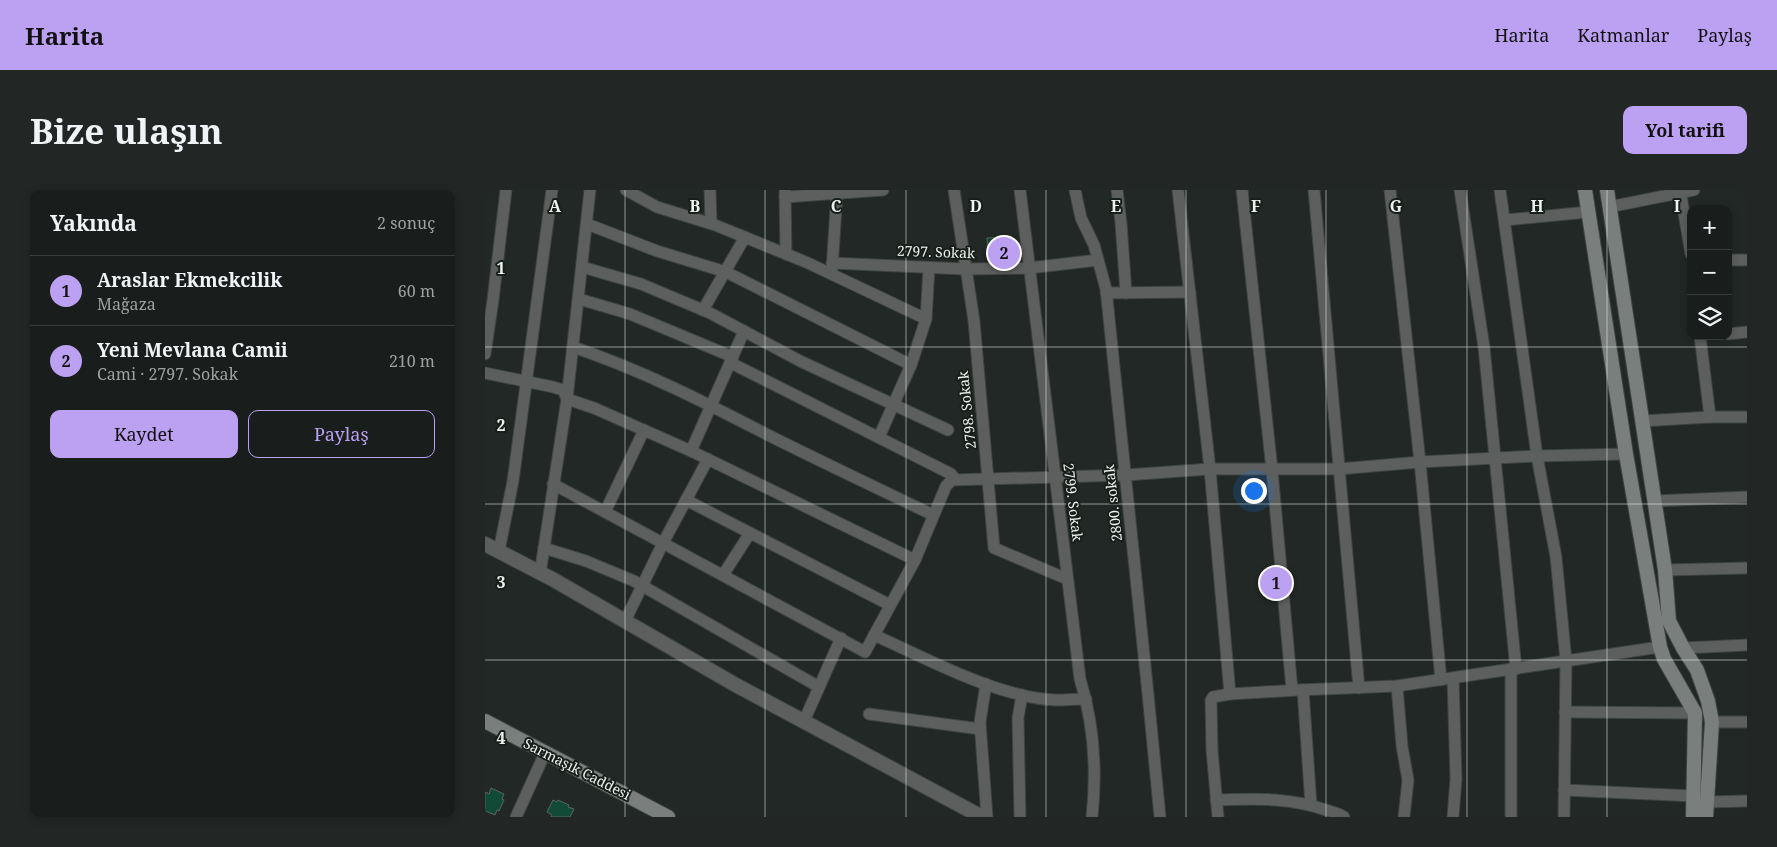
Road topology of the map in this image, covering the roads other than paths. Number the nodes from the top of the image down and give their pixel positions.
1 (506, 190) edge
2 (552, 190) edge
3 (590, 190) edge
4 (626, 190) edge
5 (710, 190) edge
6 (883, 190) edge
7 (954, 190) edge
8 (1020, 190) edge
9 (1075, 190) edge
10 (1117, 190) edge
11 (1178, 190) edge
12 (1242, 190) edge
13 (1314, 190) edge
14 (1390, 190) edge
15 (1460, 190) edge
16 (1500, 190) edge
17 (1585, 190) edge
18 (1607, 190) edge
19 (1694, 190) edge
20 (862, 191) edge
21 (1681, 191) edge
22 (785, 193) edge
23 (837, 193) junction
24 (1609, 207) junction
25 (1588, 212) junction
26 (1505, 220) junction
27 (711, 223) junction
28 (587, 224) junction
29 (745, 237) junction
30 (1690, 250) edge
31 (786, 254) junction
32 (1098, 260) junction
33 (1732, 260) edge
34 (1747, 260) edge
35 (583, 267) junction
36 (929, 268) junction
37 (1029, 268) junction
38 (832, 269) junction
39 (965, 269) junction
40 (724, 271) junction
41 (1190, 292) junction
42 (1106, 293) junction
43 (1126, 293) junction
44 (579, 298) junction
45 (703, 310) junction
46 (926, 318) junction
47 (744, 331) junction
48 (1747, 332) edge
49 (1732, 334) edge
50 (1700, 340) edge
51 (573, 347) junction
52 (485, 354) edge
53 (732, 360) junction
54 (911, 365) junction
55 (485, 373) edge
56 (525, 381) junction
57 (567, 399) junction
58 (893, 404) junction
59 (711, 406) junction
60 (1710, 417) junction
61 (1747, 417) edge
62 (1642, 421) junction
63 (644, 430) junction
64 (949, 430) dead end
65 (879, 437) junction
66 (691, 451) junction
67 (1626, 454) junction
68 (1537, 456) junction
69 (1496, 459) junction
70 (708, 460) junction
71 (1420, 462) junction
72 (1210, 469) junction
73 (1339, 469) junction
74 (1272, 470) junction
75 (1126, 475) junction
76 (1055, 477) junction
77 (955, 479) junction
78 (989, 479) junction
79 (553, 484) junction
80 (1747, 497) edge
81 (686, 500) junction
82 (1654, 501) junction
83 (605, 512) junction
84 (933, 515) junction
85 (750, 533) junction
86 (663, 543) junction
87 (485, 544) edge
88 (544, 548) junction
89 (499, 551) junction
90 (915, 560) junction
91 (1747, 568) edge
92 (1665, 570) junction
93 (540, 574) junction
94 (723, 575) junction
95 (1067, 579) junction
96 (642, 586) junction
97 (890, 605) junction
98 (625, 621) junction
99 (874, 635) junction
100 (841, 638) junction
101 (1747, 645) edge
102 (1659, 647) junction
103 (1683, 648) junction
104 (1566, 661) junction
105 (1514, 670) junction
106 (1447, 679) junction
107 (986, 684) junction
108 (1397, 686) junction
109 (819, 687) junction
110 (1359, 688) junction
111 (1297, 690) junction
112 (1230, 694) junction
113 (1022, 695) junction
114 (1087, 699) junction
115 (1565, 712) junction
116 (1695, 713) junction
117 (869, 714) dead end
118 (485, 721) edge
119 (803, 721) junction
120 (1712, 722) junction
121 (1747, 722) edge
122 (980, 729) junction
123 (545, 753) junction
124 (1564, 790) junction
125 (1694, 796) junction
126 (1216, 800) junction
127 (1747, 801) edge
128 (1707, 802) junction
129 (1311, 805) junction
130 (516, 817) edge
131 (668, 817) edge
132 (982, 817) edge
133 (987, 817) edge
134 (1020, 817) edge
135 (1092, 817) edge
136 (1159, 817) edge
137 (1218, 817) edge
138 (1344, 817) edge
139 (1404, 817) edge
140 (1453, 817) edge
141 (1511, 817) edge
142 (1564, 817) edge
143 (1693, 817) edge
144 (1707, 817) edge

1 - 52 street
2 - 56 street
3 - 28 street
4 - 27 street
5 - 27 street
6 - 20 street
7 - 39 street, 2798. Sokak
8 - 37 street, 2799. Sokak
9 - 32 street, 2800. sokak
10 - 43 street
11 - 41 street
12 - 74 street
13 - 73 street
14 - 71 street
15 - 69 street
16 - 26 street
17 - 25 main road
18 - 24 main road
19 - 21 street
20 - 23 street
21 - 24 street
21 - 30 street
22 - 23 street
22 - 31 street
23 - 38 street
24 - 62 main road
25 - 26 street
25 - 67 main road
26 - 68 street
27 - 29 street
28 - 35 street
28 - 40 street
29 - 31 street
29 - 40 street
31 - 38 street
32 - 37 street, 2797. Sokak
32 - 42 street, 2800. sokak
33 - 34 street
35 - 44 street
35 - 45 street
36 - 38 street, 2797. Sokak
36 - 39 street, 2797. Sokak
36 - 46 street
37 - 39 street, 2797. Sokak
37 - 76 street, 2799. Sokak
38 - 46 street
39 - 78 street, 2798. Sokak
40 - 45 street
40 - 54 street
41 - 43 street
41 - 72 street
42 - 43 street
42 - 75 street, 2800. sokak
44 - 51 street
44 - 53 street
45 - 47 street
46 - 54 street
47 - 53 street
47 - 58 street
48 - 49 street
50 - 60 street
51 - 57 street
51 - 59 street
53 - 59 street
53 - 65 street
54 - 58 street
55 - 56 street
56 - 57 street
56 - 89 street
57 - 63 street
57 - 79 street
58 - 64 street
58 - 65 street
59 - 66 street
59 - 84 street
60 - 61 street
60 - 62 street
62 - 82 main road
63 - 66 street
63 - 83 street
65 - 77 street
66 - 70 street
67 - 68 street
67 - 102 main road
68 - 69 street
68 - 104 street
69 - 71 street
69 - 105 street
70 - 81 street
70 - 90 street
71 - 73 street
71 - 106 street
72 - 74 street
72 - 75 street
72 - 112 street
73 - 74 street
73 - 110 street
74 - 111 street
75 - 76 street
75 - 136 street, 2800. sokak
76 - 78 street
76 - 95 street, 2799. Sokak
77 - 78 street
77 - 84 street
78 - 95 street, 2798. Sokak
79 - 83 street
79 - 88 street
80 - 82 street
81 - 85 street
81 - 86 street
82 - 92 main road
83 - 86 street
84 - 90 street
85 - 94 street
85 - 97 street
86 - 94 street
86 - 96 street
87 - 89 street
88 - 93 street
88 - 96 street
89 - 93 street
90 - 97 street
91 - 92 street
92 - 103 main road
93 - 98 street
94 - 100 street
95 - 114 street, 2799. Sokak
96 - 98 street
96 - 109 street
97 - 99 street
98 - 119 street
99 - 100 street
99 - 107 street
100 - 109 street
101 - 103 street
102 - 104 street
102 - 116 main road
103 - 120 main road
104 - 105 street
104 - 115 street
105 - 106 street
105 - 141 street
106 - 108 street
106 - 140 street
107 - 113 street
107 - 122 street
108 - 110 street
108 - 139 street
109 - 119 street
110 - 111 street
111 - 112 street
111 - 129 street
112 - 126 street
113 - 114 street
113 - 134 street
114 - 135 street, 2799. Sokak
115 - 116 street
115 - 124 street
116 - 125 main road
117 - 122 street
118 - 123 main road, Sarmaşık Caddesi
119 - 132 street
120 - 121 street
120 - 128 main road
122 - 133 street
123 - 130 street
123 - 131 main road, Sarmaşık Caddesi
124 - 125 street
124 - 142 street
125 - 143 main road
126 - 129 street
126 - 137 street
127 - 128 street
128 - 144 main road
129 - 138 street

